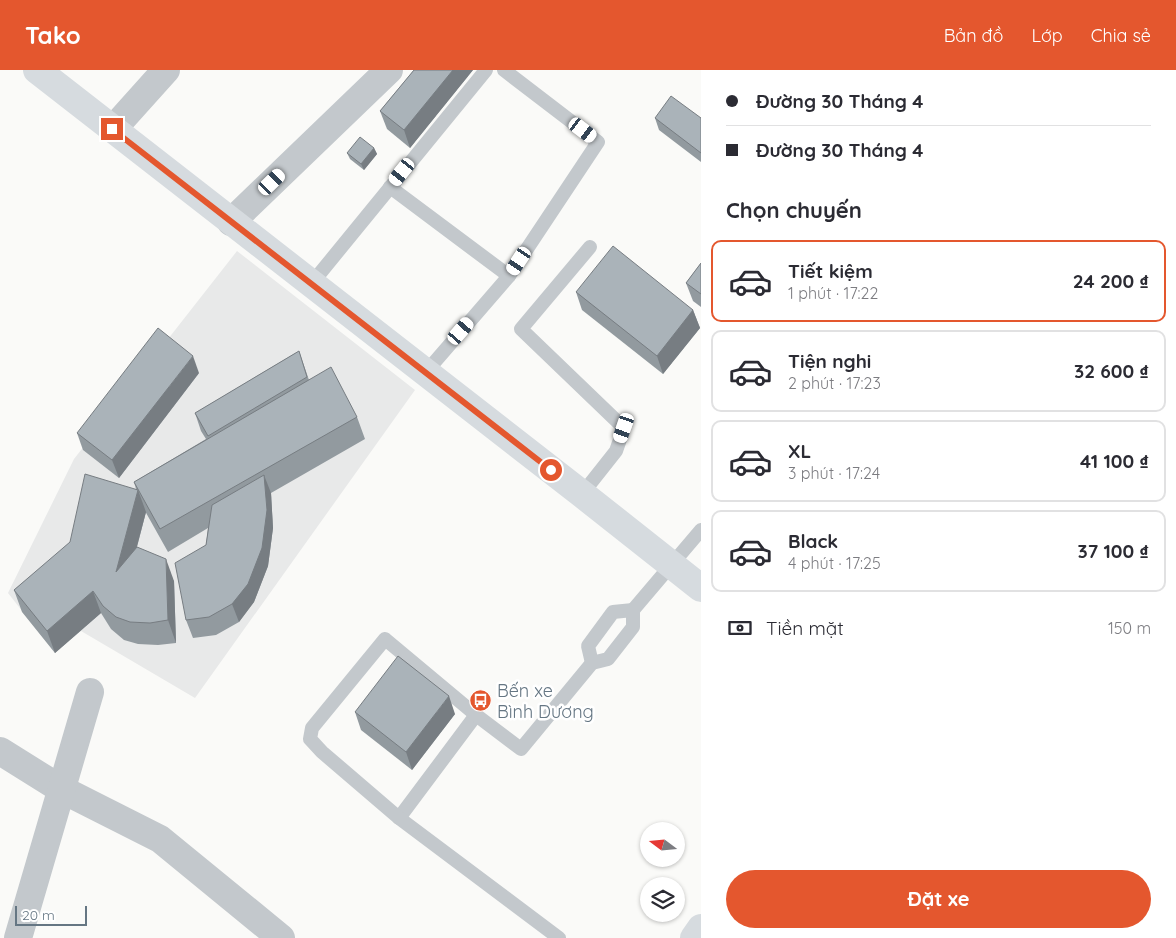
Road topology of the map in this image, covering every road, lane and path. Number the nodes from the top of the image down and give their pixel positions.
1 (37, 70) edge
2 (166, 70) edge
3 (389, 70) edge
4 (486, 70) edge
5 (504, 70) edge
6 (112, 129) junction
7 (390, 187) junction
8 (231, 222) junction
9 (590, 247) dead end
10 (509, 276) junction
11 (312, 283) junction
12 (426, 372) junction
13 (582, 494) junction
14 (701, 530) edge
15 (671, 565) junction
16 (701, 588) edge
17 (633, 610) junction
18 (592, 663) junction
19 (90, 692) dead end
20 (476, 715) junction
21 (0, 751) edge
22 (61, 789) junction
23 (399, 818) junction
24 (701, 928) edge
25 (0, 936) edge
26 (4, 938) edge
27 (18, 938) edge
28 (281, 938) edge
29 (559, 938) edge
30 (694, 938) edge

1 - 6 main road
2 - 6 street
3 - 8 street
4 - 7 lane
5 - 10 lane
6 - 8 main road
7 - 10 lane
7 - 11 lane
8 - 11 main road
9 - 13 lane
10 - 12 lane
11 - 12 main road
12 - 13 main road
13 - 15 main road
14 - 15 lane
15 - 16 main road
15 - 17 lane
17 - 18 lane
17 - 18 lane
18 - 20 lane
19 - 22 street
20 - 23 lane
20 - 23 lane
21 - 22 street
22 - 27 street
22 - 28 street
23 - 29 lane
24 - 30 main road
25 - 26 street

